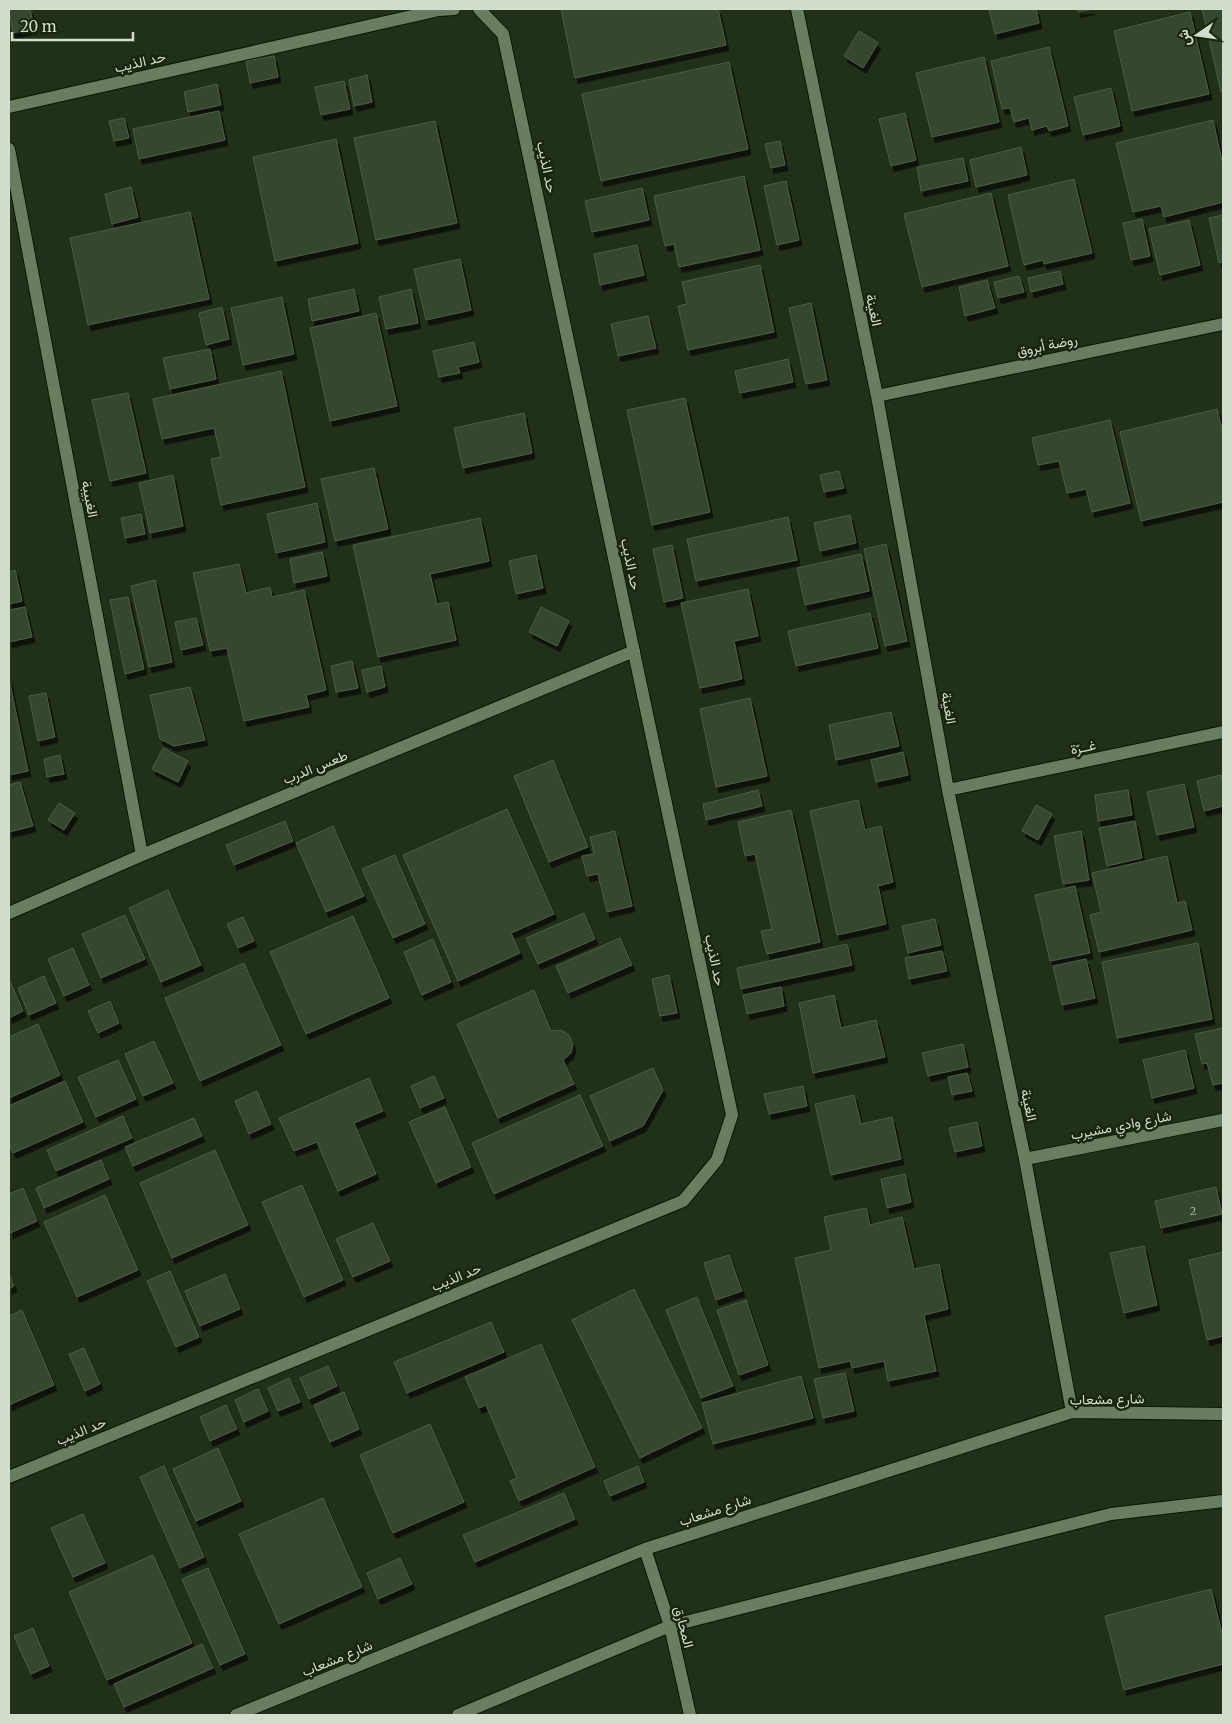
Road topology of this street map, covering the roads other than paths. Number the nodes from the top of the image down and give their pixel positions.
1 (454, 9) edge
2 (479, 9) edge
3 (797, 9) edge
4 (9, 107) edge
5 (9, 149) edge
6 (1223, 324) edge
7 (876, 396) junction
8 (634, 651) junction
9 (1223, 732) edge
10 (948, 790) junction
11 (142, 855) junction
12 (9, 913) edge
13 (1223, 1120) edge
14 (1025, 1159) junction
15 (1072, 1412) junction
16 (1223, 1414) edge
17 (9, 1477) edge
18 (1223, 1501) edge
19 (644, 1548) junction
20 (670, 1626) junction
21 (236, 1715) edge
22 (458, 1715) edge
23 (690, 1715) edge

1 - 4 street, حد الذيب
2 - 8 street, حد الذيب
3 - 7 street, الغينة
5 - 11 street, الغبيبة
6 - 7 street, روضة أبروق
7 - 10 street, الغينة
8 - 11 street, طعس الدرب
8 - 17 street, حد الذيب
9 - 10 street, غــرّة
10 - 14 street, الغينة
11 - 12 street, طعس الدرب
13 - 14 street, شارع وادي مشيرب
14 - 15 street, الغينة
15 - 16 street, شارع مشعاب
15 - 19 street, شارع مشعاب
18 - 20 street
19 - 20 street, المحارق
19 - 21 street, شارع مشعاب
20 - 22 street
20 - 23 street, المحارق

